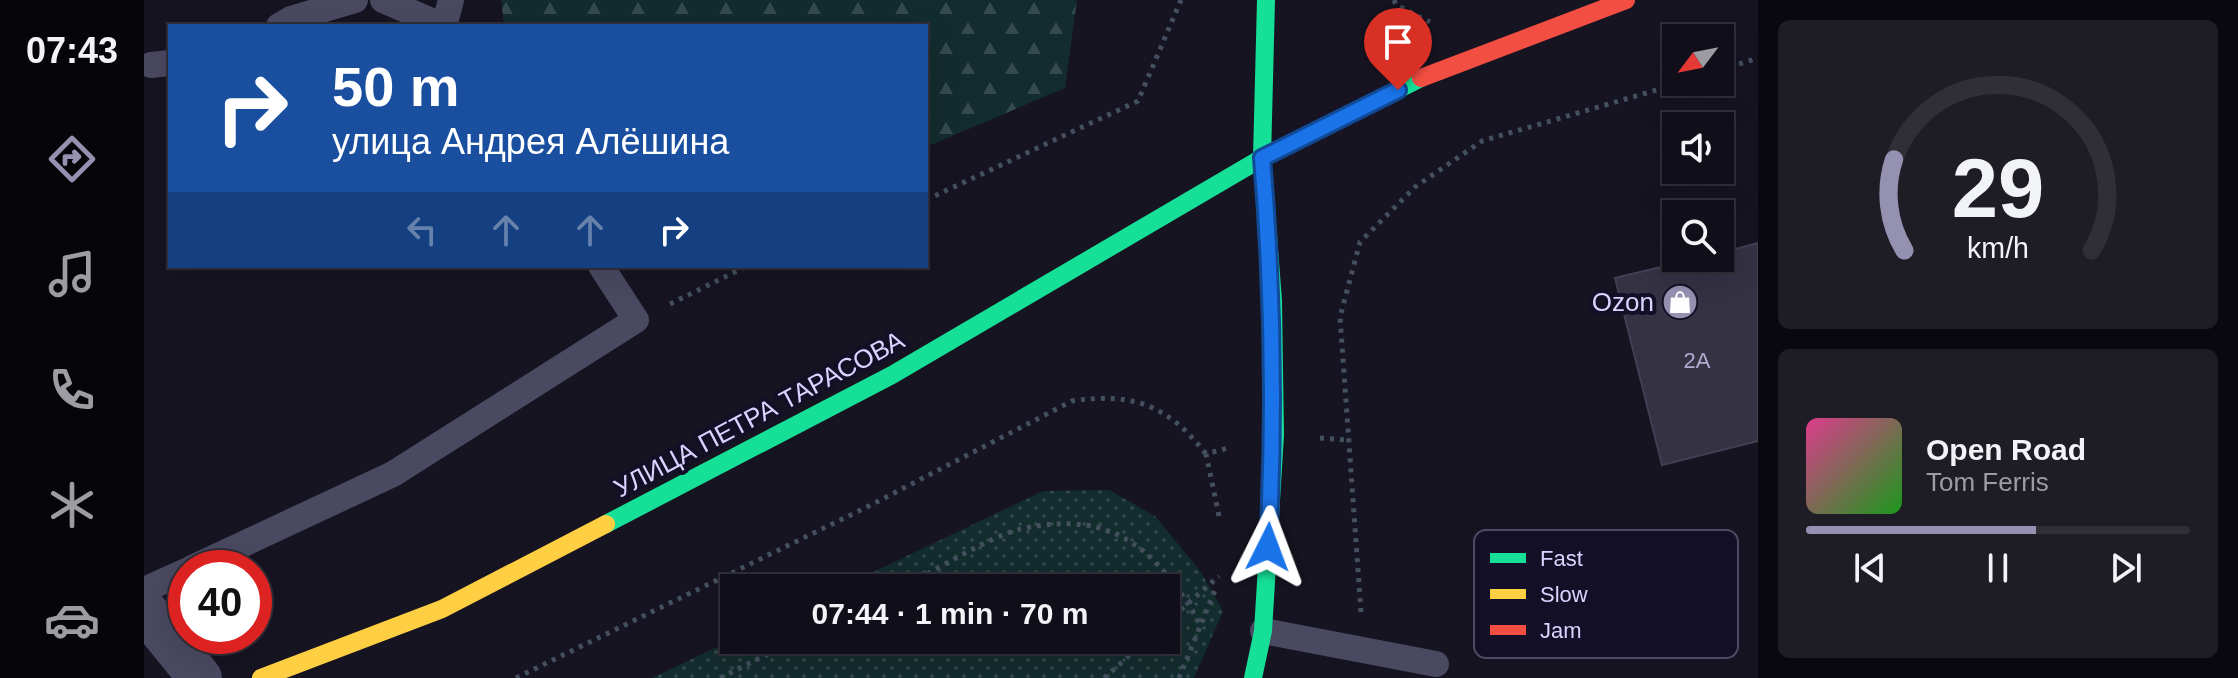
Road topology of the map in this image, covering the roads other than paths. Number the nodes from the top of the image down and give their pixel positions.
1 (355, 0) edge
2 (383, 0) edge
3 (451, 0) edge
4 (1266, 0) edge
5 (1626, 0) edge
6 (282, 24) edge
7 (439, 24) edge
8 (445, 24) edge
9 (1262, 158) junction
10 (602, 268) edge
11 (230, 550) edge
12 (168, 579) edge
13 (144, 590) edge
14 (144, 609) edge
15 (1263, 631) junction
16 (1436, 664) dead end
17 (200, 678) edge
18 (261, 678) edge
19 (1253, 678) edge

1 - 6 lane
2 - 7 lane
3 - 8 lane
4 - 9 street
5 - 9 street, УЛИЦА ПЕТРА ТАРАСОВА
9 - 15 street
9 - 18 street, УЛИЦА ПЕТРА ТАРАСОВА
10 - 11 lane
12 - 13 lane
14 - 17 street
15 - 16 lane
15 - 19 street

